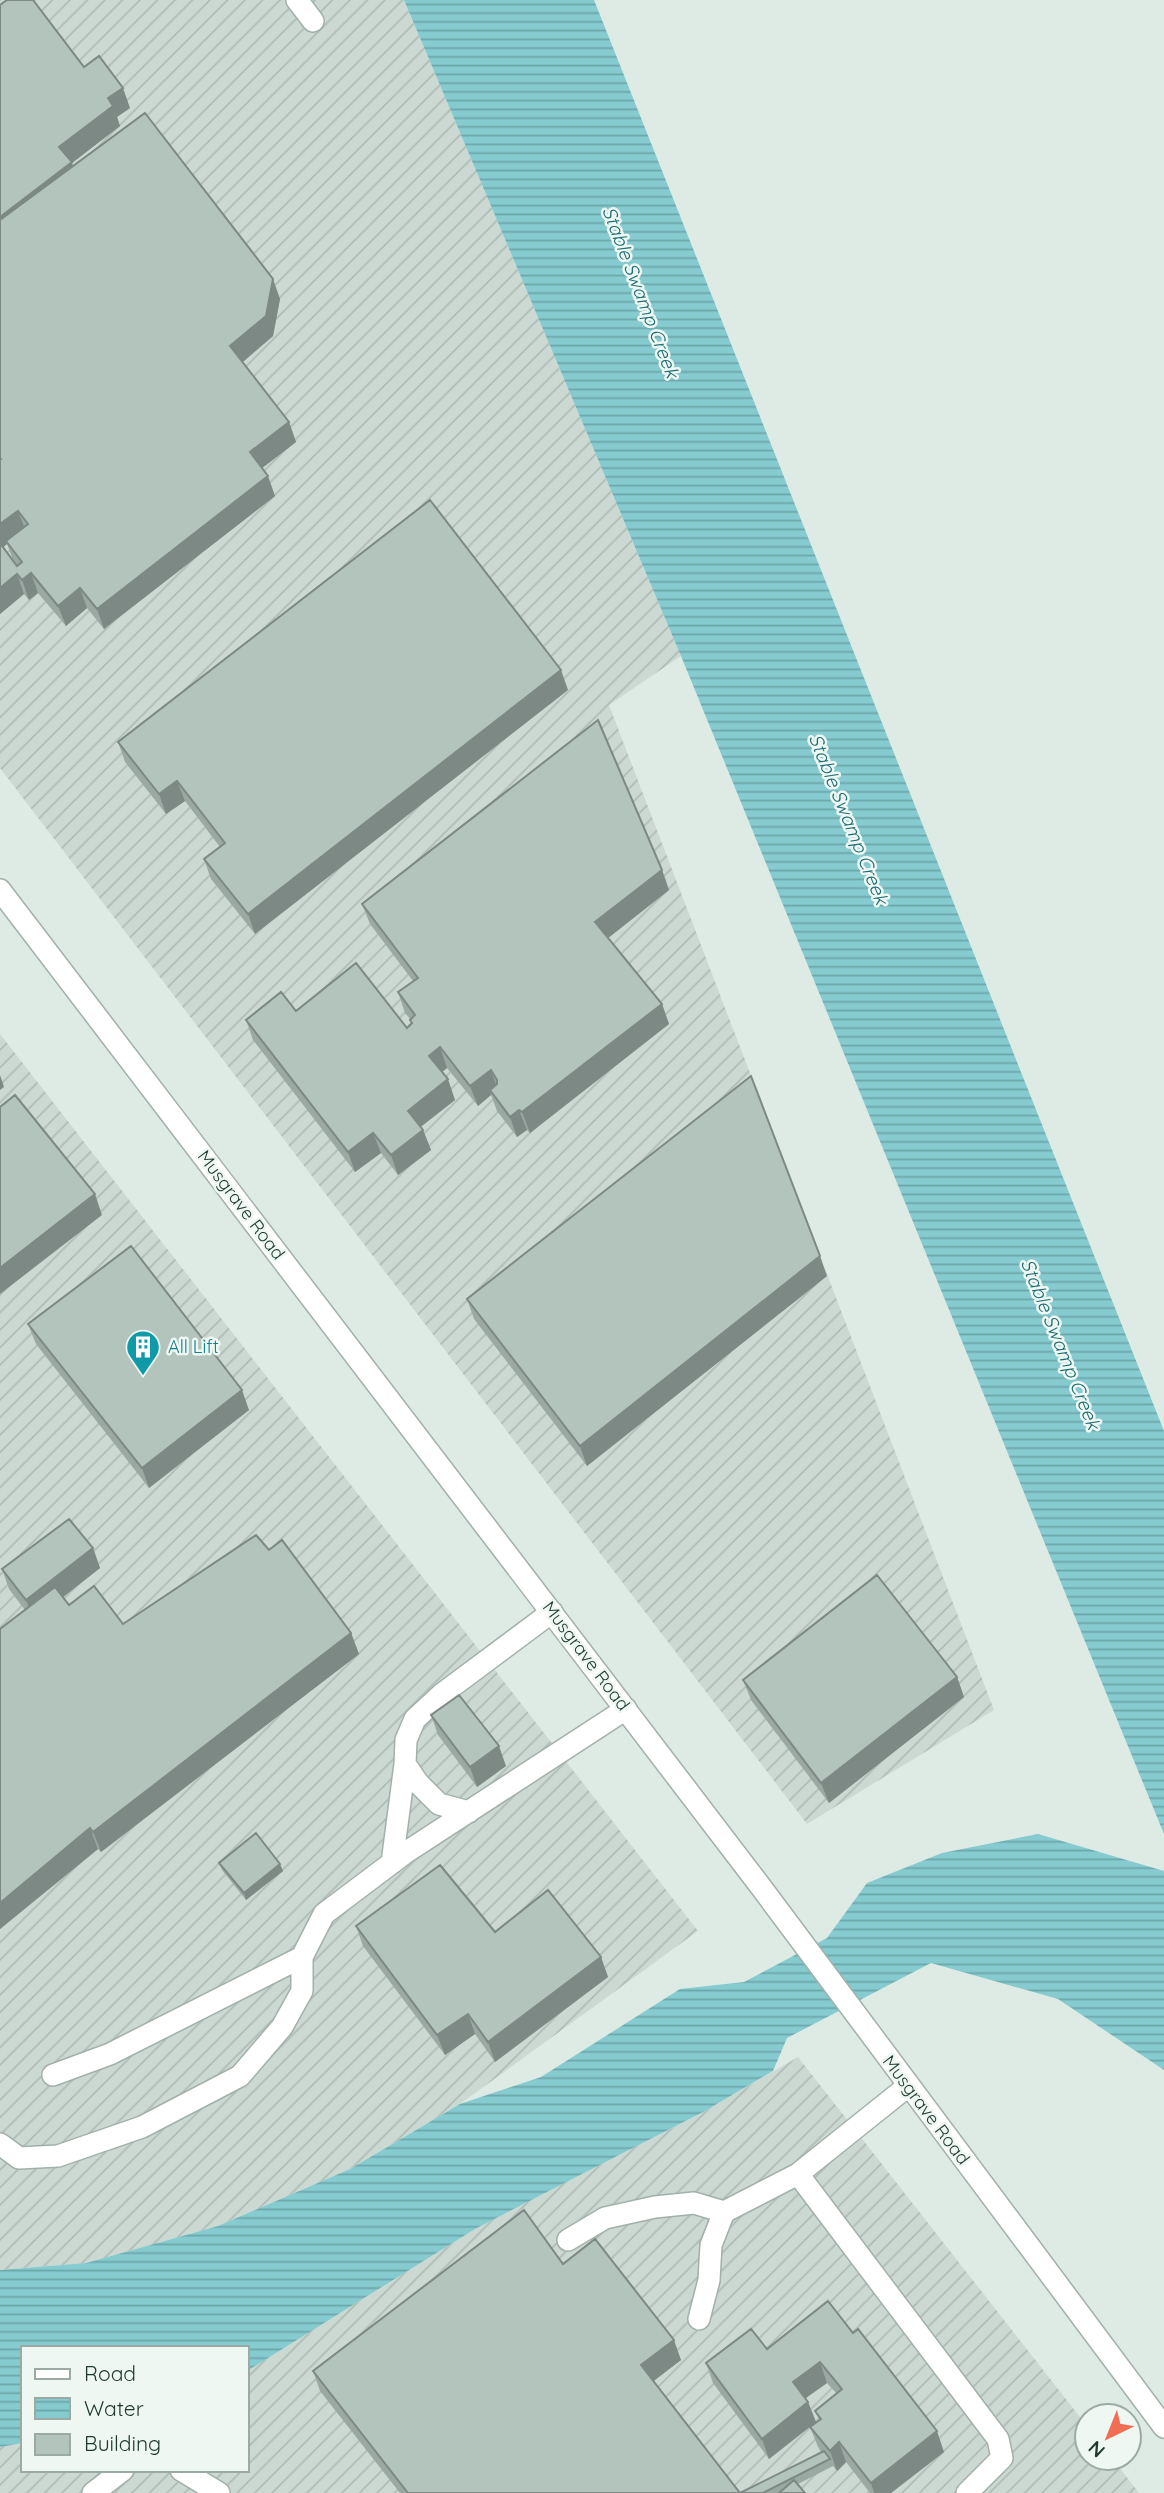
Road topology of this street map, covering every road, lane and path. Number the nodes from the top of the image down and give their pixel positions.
1 (297, 0) edge
2 (313, 21) dead end
3 (0, 890) edge
4 (552, 1612) junction
5 (626, 1709) junction
6 (405, 1765) junction
7 (469, 1812) junction
8 (392, 1863) junction
9 (302, 1956) junction
10 (53, 2075) dead end
11 (908, 2086) junction
12 (0, 2144) edge
13 (798, 2174) junction
14 (724, 2212) junction
15 (568, 2240) dead end
16 (699, 2319) dead end
17 (1164, 2427) edge
18 (120, 2472) edge
19 (184, 2472) edge
20 (93, 2493) edge
21 (219, 2493) edge
22 (967, 2493) edge

1 - 2 street
3 - 4 street, Musgrave Road
4 - 5 street, Musgrave Road
4 - 6 street
5 - 7 street
5 - 11 street, Musgrave Road
6 - 7 street
6 - 8 street
7 - 8 street
8 - 9 street
9 - 10 street
9 - 12 street
11 - 13 street
11 - 17 street, Musgrave Road
13 - 14 street
13 - 22 street
14 - 15 street
14 - 16 street
18 - 20 street
19 - 21 street

